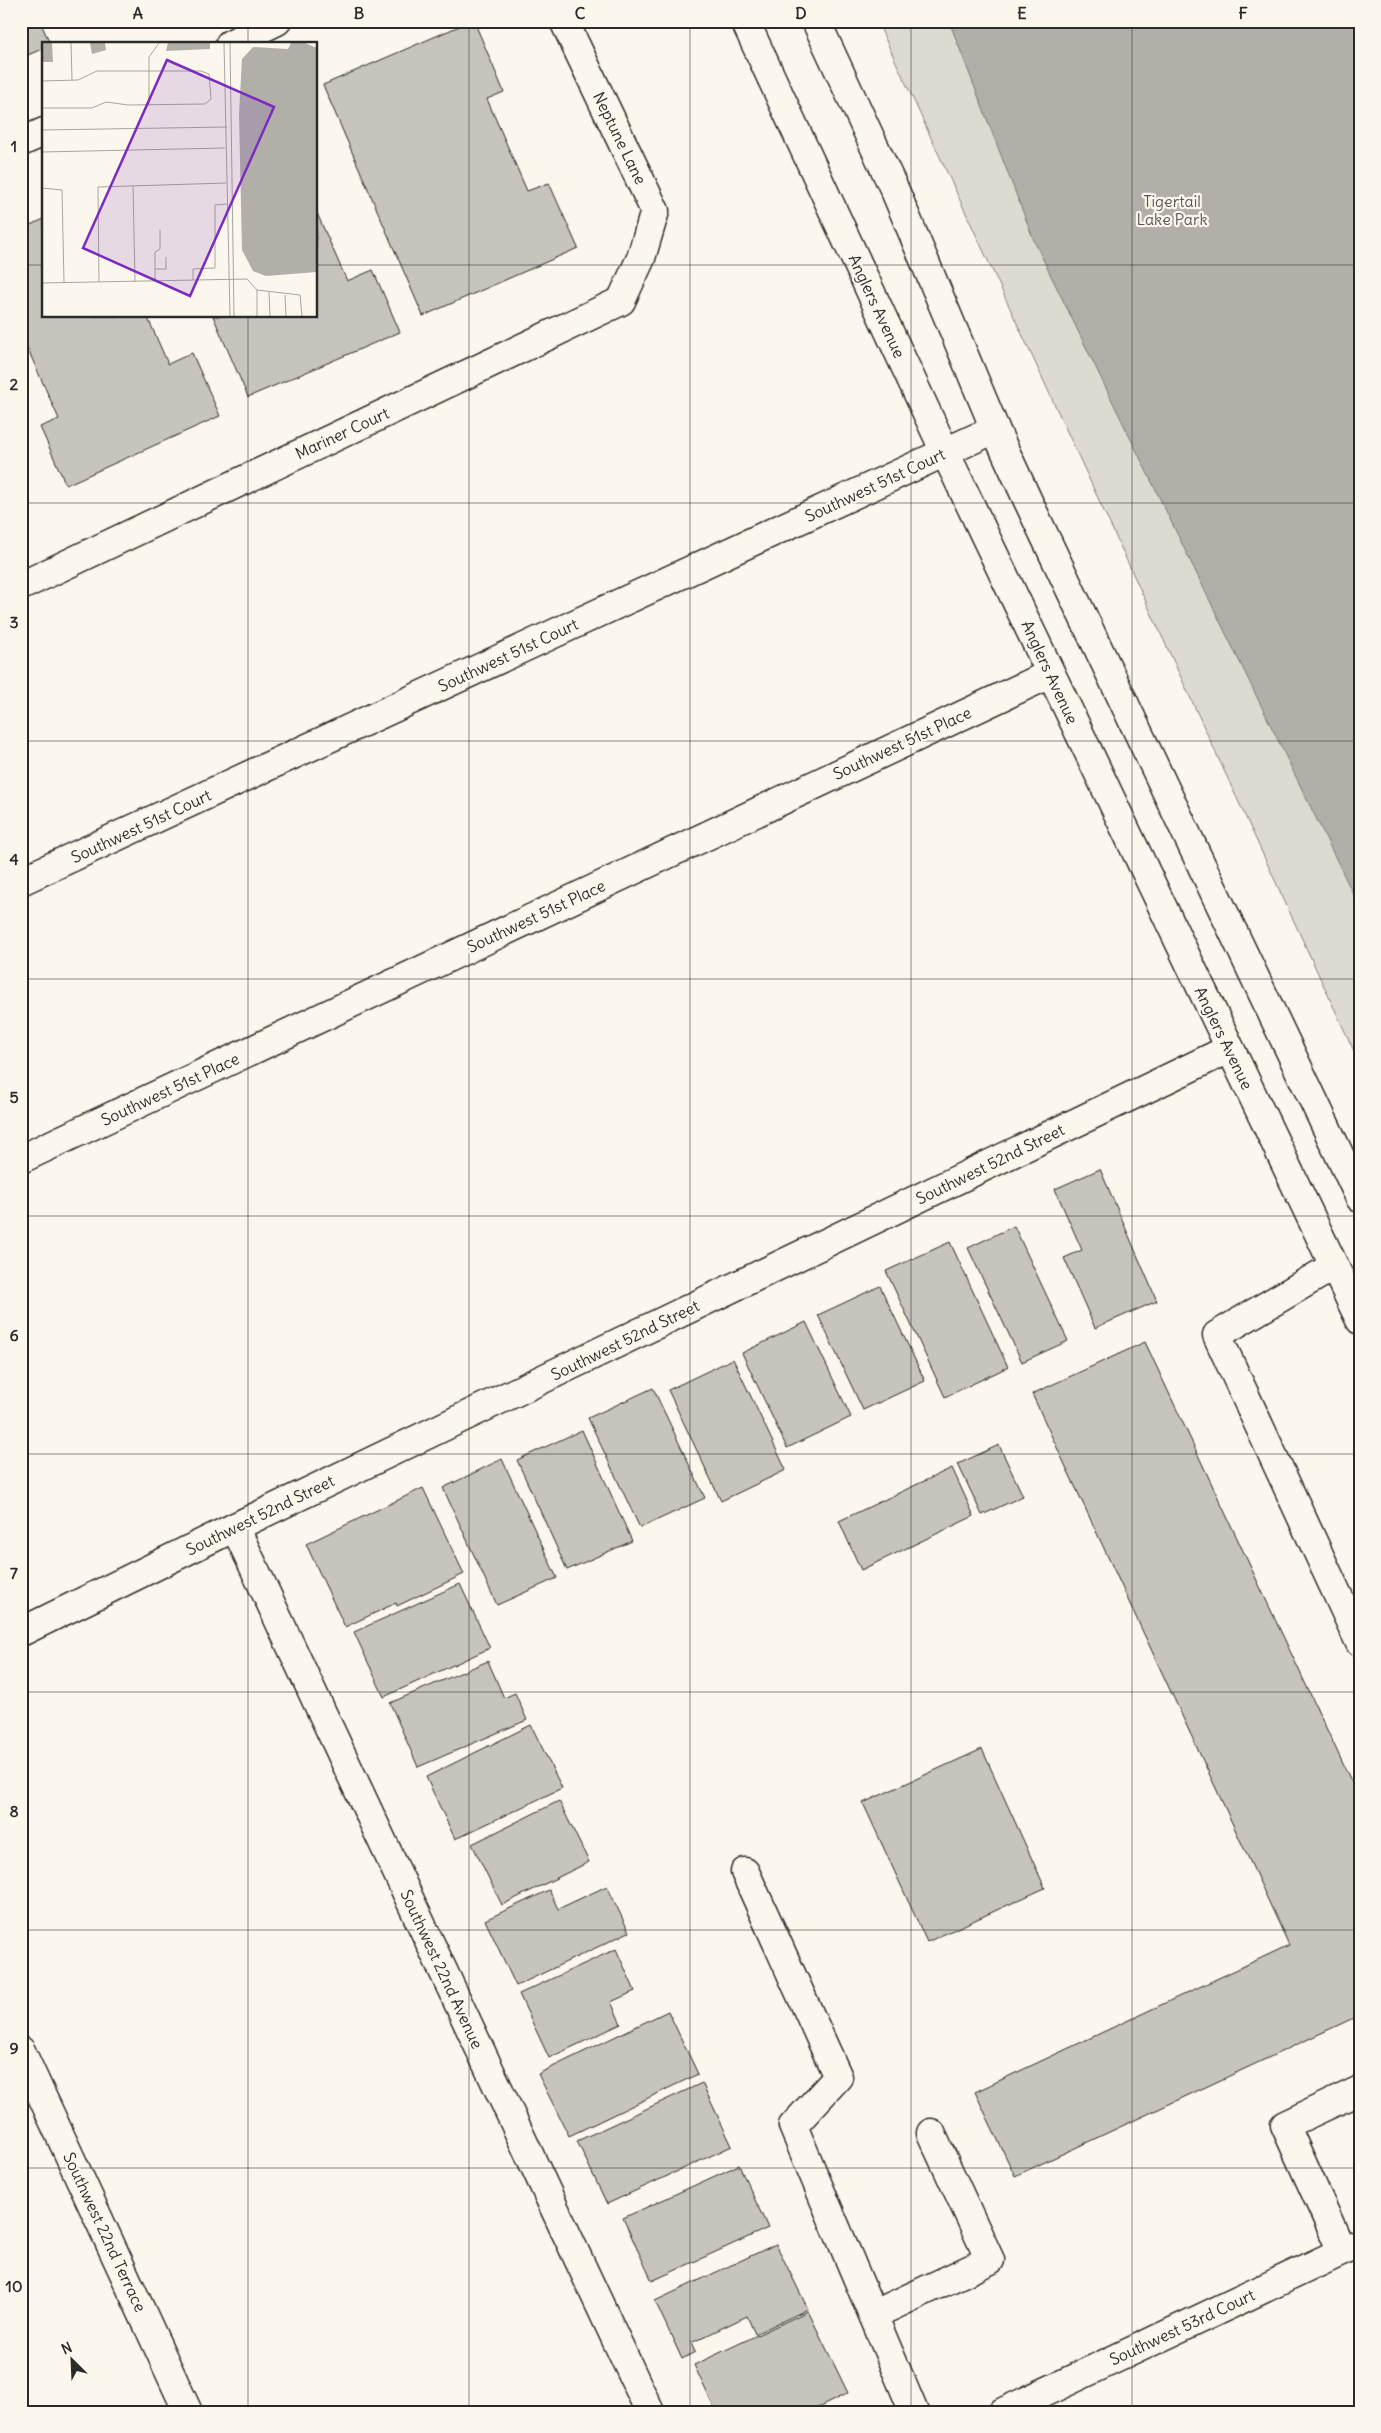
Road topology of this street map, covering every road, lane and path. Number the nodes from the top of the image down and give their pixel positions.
1 (277, 21) edge
2 (564, 21) edge
3 (745, 21) edge
4 (816, 21) edge
5 (234, 42) edge
6 (42, 133) edge
7 (21, 142) edge
8 (641, 258) joint
9 (995, 429) junction
10 (945, 452) junction
11 (23, 581) edge
12 (1050, 674) junction
13 (21, 882) edge
14 (1229, 1049) junction
15 (21, 1159) edge
16 (1360, 1198) edge
17 (1334, 1266) junction
18 (1360, 1320) edge
19 (235, 1527) junction
20 (21, 1632) edge
21 (1360, 1643) edge
22 (745, 1872) dead end
23 (21, 2051) edge
24 (1360, 2090) edge
25 (931, 2133) dead end
26 (1351, 2247) edge
27 (873, 2315) junction
28 (188, 2412) edge
29 (650, 2412) edge
30 (914, 2412) edge
31 (1004, 2412) edge

1 - 5 street
2 - 8 street, Neptune Lane
3 - 10 street, Anglers Avenue
4 - 9 street
6 - 7 street
8 - 11 street, Mariner Court
9 - 10 street, Southwest 51st Court
9 - 16 street
10 - 12 street, Anglers Avenue
10 - 13 street, Southwest 51st Court
12 - 14 street, Anglers Avenue
12 - 15 street, Southwest 51st Place
14 - 17 street, Anglers Avenue
14 - 19 street, Southwest 52nd Street
17 - 18 street, Anglers Avenue
17 - 21 street
19 - 20 street, Southwest 52nd Street
19 - 29 street, Southwest 22nd Avenue
22 - 27 street
23 - 28 street, Southwest 22nd Terrace
24 - 26 street
25 - 27 street
26 - 31 street, Southwest 53rd Court
27 - 30 street

